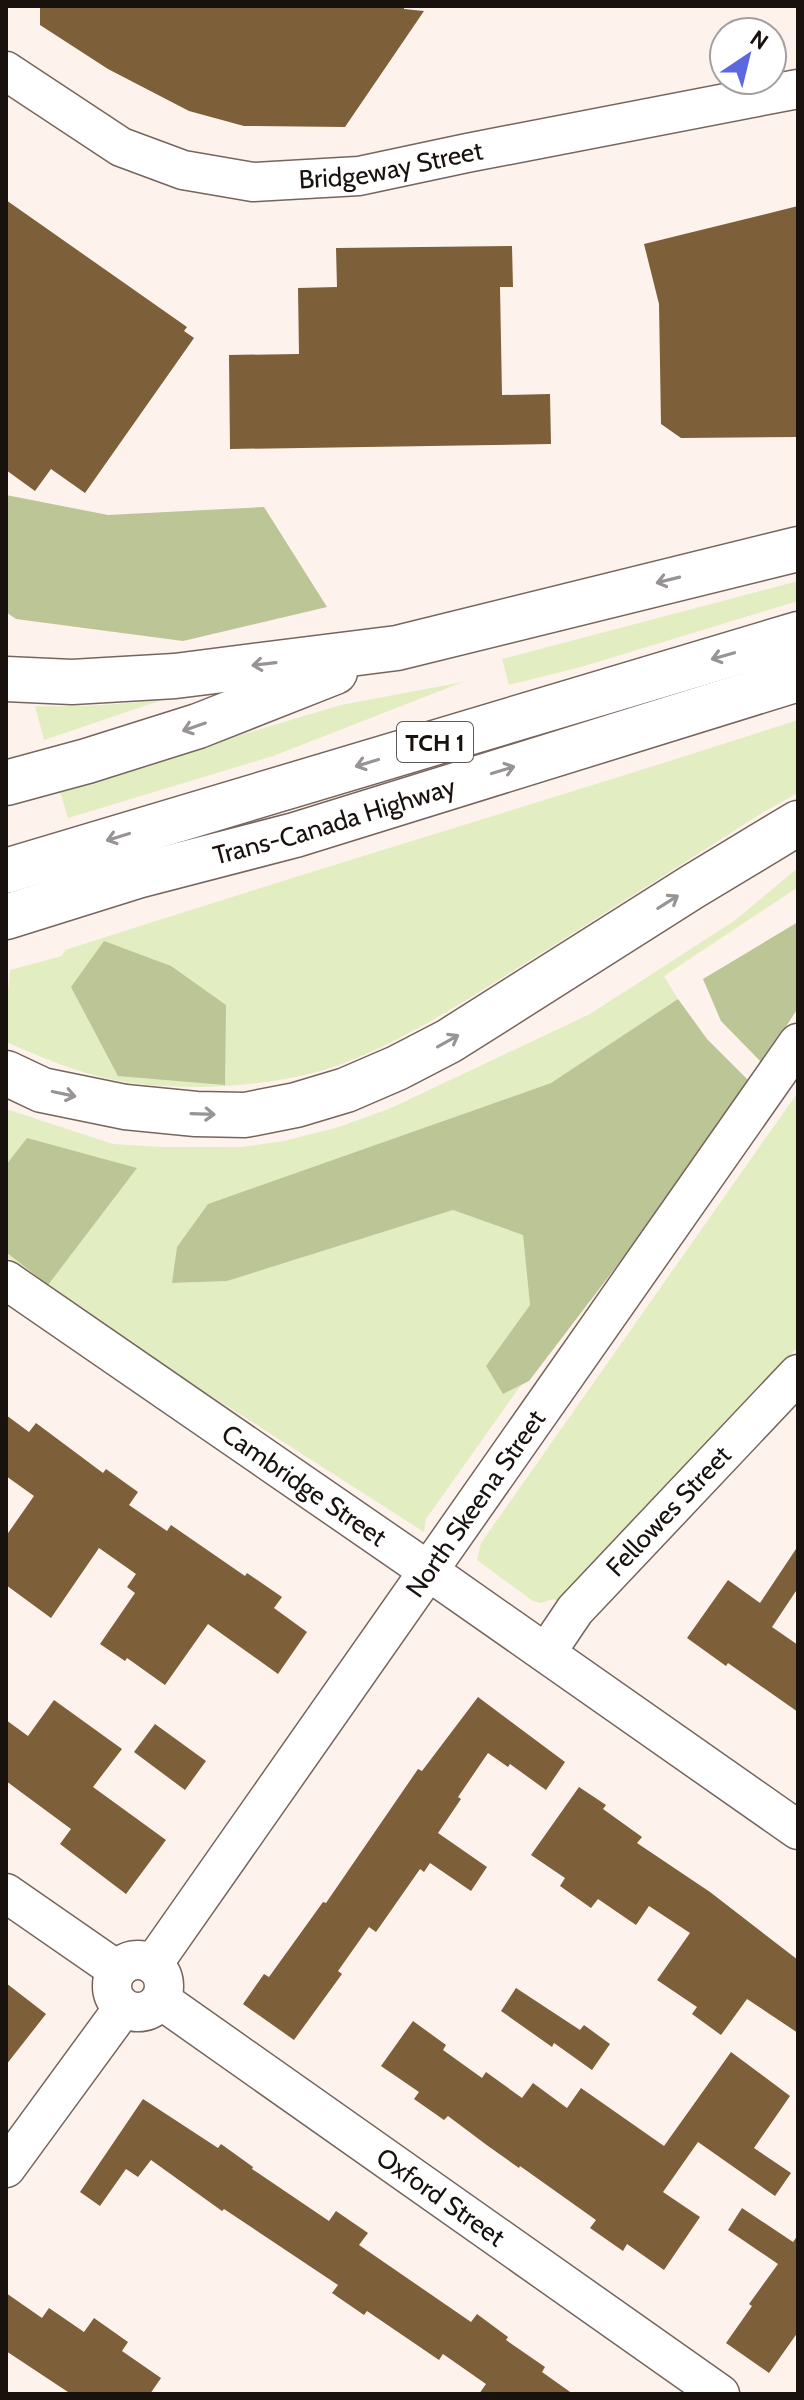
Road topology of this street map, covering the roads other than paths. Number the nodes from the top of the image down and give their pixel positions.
1 (6, 71) edge
2 (798, 89) edge
3 (798, 549) edge
4 (798, 634) edge
5 (397, 648) junction
6 (798, 679) edge
7 (18, 680) edge
8 (6, 783) edge
9 (798, 823) edge
10 (6, 871) edge
11 (70, 910) junction
12 (6, 917) edge
13 (6, 949) edge
14 (798, 1043) edge
15 (6, 1073) edge
16 (6, 1280) edge
17 (798, 1374) edge
18 (427, 1570) junction
19 (546, 1653) junction
20 (798, 1830) edge
21 (6, 1893) edge
22 (144, 1978) junction
23 (6, 2168) edge
24 (720, 2394) edge

1 - 2 street, Bridgeway Street
3 -> 5 highway
4 -> 10 highway, Trans-Canada Highway / TCH 1
5 -> 7 highway
5 -> 8 highway
11 -> 6 highway, Trans-Canada Highway / TCH 1
15 -> 9 highway
11 - 12 highway, Trans-Canada Highway / TCH 1
11 - 13 highway
14 - 18 street, North Skeena Street
16 - 18 street, Cambridge Street
17 - 19 street, Fellowes Street
18 - 19 street, Cambridge Street
18 - 22 street, North Skeena Street
19 - 20 street, Cambridge Street
21 - 22 street, Oxford Street
22 - 23 street
22 - 24 street, Oxford Street

